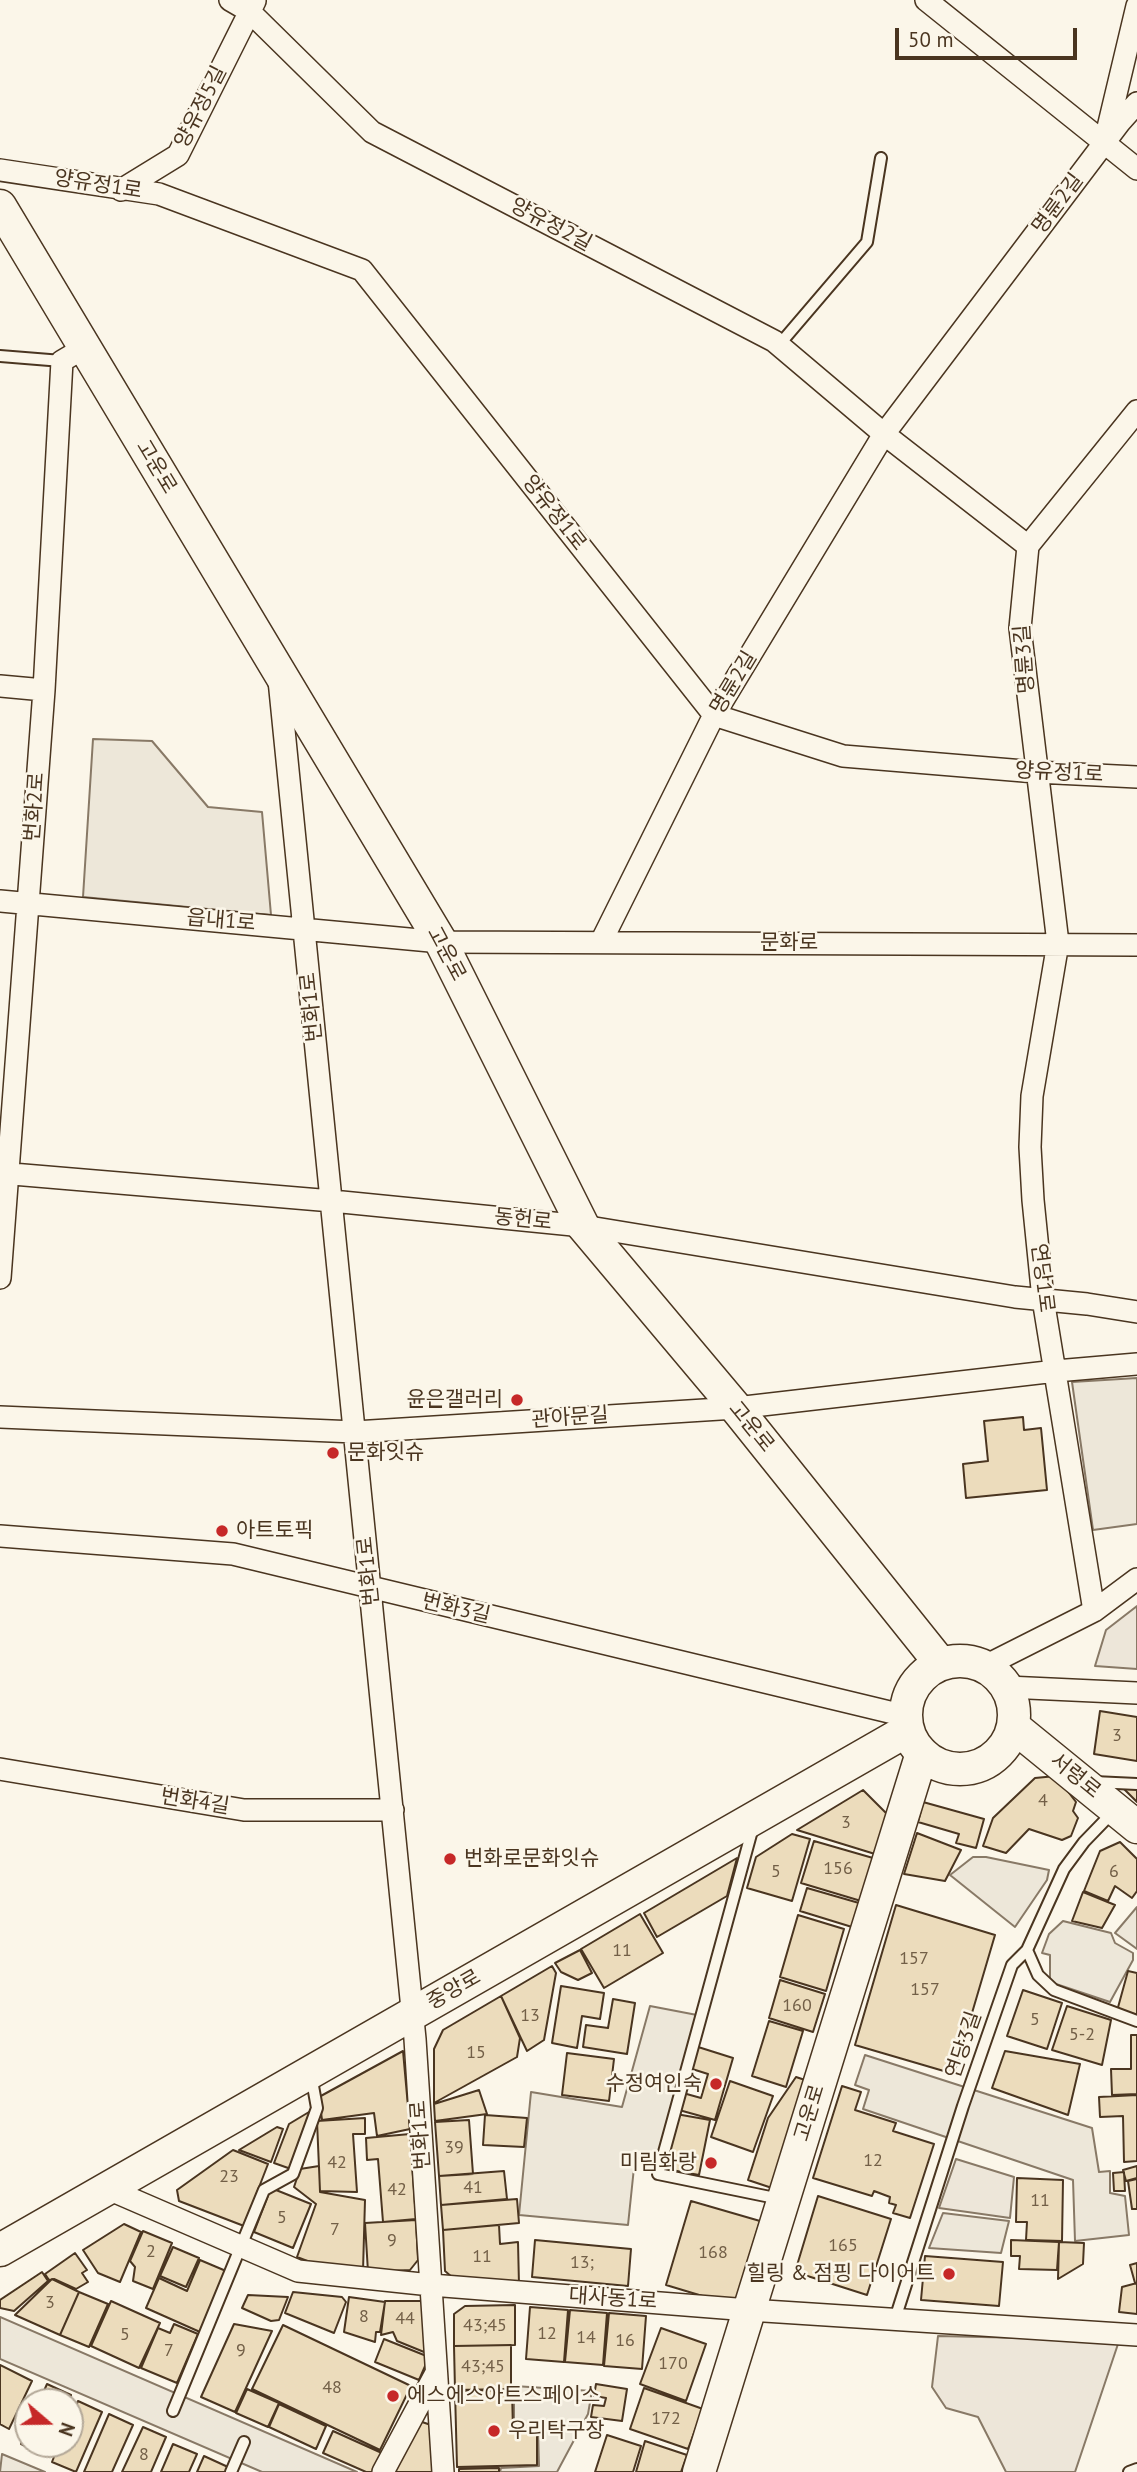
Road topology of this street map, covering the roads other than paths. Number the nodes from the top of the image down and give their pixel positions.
1 (230, 0) edge
2 (926, 0) edge
3 (252, 5) edge
4 (1137, 6) edge
5 (1137, 103) edge
6 (1105, 142) junction
7 (881, 158) dead end
8 (1137, 169) edge
9 (0, 170) edge
10 (121, 190) junction
11 (0, 206) edge
12 (779, 345) junction
13 (73, 354) junction
14 (0, 356) edge
15 (1137, 411) edge
16 (884, 434) junction
17 (1028, 546) junction
18 (278, 671) junction
19 (0, 686) edge
20 (44, 690) junction
21 (714, 715) junction
22 (1037, 772) junction
23 (1137, 777) edge
24 (0, 901) edge
25 (28, 903) junction
26 (304, 929) junction
27 (441, 942) junction
28 (601, 942) junction
29 (1058, 943) junction
30 (1137, 945) edge
31 (4, 1174) edge
32 (332, 1201) junction
33 (583, 1226) junction
34 (0, 1278) edge
35 (1043, 1299) junction
36 (1137, 1312) edge
37 (1137, 1364) edge
38 (1056, 1371) junction
39 (736, 1408) junction
40 (0, 1417) edge
41 (355, 1432) junction
42 (0, 1536) edge
43 (1137, 1580) edge
44 (370, 1588) junction
45 (1094, 1611) junction
46 (941, 1664) junction
47 (996, 1677) junction
48 (1137, 1693) edge
49 (1013, 1726) junction
50 (912, 1733) junction
51 (0, 1769) edge
52 (1081, 1782) junction
53 (1137, 1784) edge
54 (393, 1810) junction
55 (755, 1817) junction
56 (1126, 1818) edge
57 (1027, 1951) junction
58 (412, 2014) junction
59 (1137, 2021) edge
60 (310, 2072) junction
61 (106, 2188) junction
62 (783, 2199) junction
63 (240, 2247) junction
64 (0, 2250) edge
65 (431, 2285) junction
66 (749, 2310) junction
67 (895, 2319) junction
68 (1137, 2335) edge
69 (437, 2371) junction
70 (173, 2411) dead end
71 (244, 2442) dead end
72 (1137, 2469) edge
73 (231, 2472) edge
74 (383, 2472) edge
75 (443, 2472) edge
76 (699, 2472) edge
77 (1129, 2472) edge

1 - 3 street, 양유정2길
2 - 6 street
3 - 10 street, 양유정5길
3 - 12 street, 양유정2길
4 - 6 street, 명륜2길
5 - 6 street, 명륜2길
6 - 8 street
6 - 16 street, 명륜2길
7 - 12 lane
9 - 10 street, 양유정1로
10 - 21 street, 양유정1로
11 - 13 street, 고운로
12 - 16 street, 양유정2길
13 - 14 lane
13 - 18 street, 고운로
13 - 20 street, 번화2로
15 - 17 street
16 - 17 street
16 - 21 street, 명륜2길
17 - 22 street, 명륜3길
18 - 26 street, 번화1로
18 - 27 street, 고운로
19 - 20 street
20 - 25 street, 번화2로
21 - 22 street, 양유정1로
21 - 28 street, 명륜2길
22 - 23 street, 양유정1로
22 - 29 street, 명륜3길
24 - 25 street, 읍내1로
25 - 26 street, 읍내1로
25 - 31 street, 번화2로
26 - 27 street, 읍내1로
26 - 32 street, 번화1로
27 - 28 street, 문화로
27 - 33 street, 고운로
28 - 29 street, 문화로
29 - 30 street, 문화로
29 - 35 street, 연당1로
31 - 32 street, 동헌로
31 - 34 street, 번화2로
32 - 33 street, 동헌로
32 - 41 street, 번화1로
33 - 35 street, 동헌로
33 - 39 street, 고운로
35 - 36 street
35 - 38 street, 연당1로
37 - 38 street, 관아문길
38 - 39 street, 관아문길
38 - 45 street, 연당1로
39 - 41 street, 관아문길
39 - 46 street, 고운로
40 - 41 street, 관아문길
41 - 44 street, 번화1로
42 - 44 street, 번화3길
43 - 45 street
44 - 50 street, 번화3길
44 - 54 street, 번화1로
45 - 47 street
46 - 47 street
46 - 50 street, 고운로
47 - 48 street
47 - 49 street
49 - 50 street
49 - 52 street, 서령로
50 - 55 street, 중앙로
50 - 62 street, 고운로
51 - 54 street, 번화4길
52 - 53 lane
52 - 56 street, 서령로
54 - 58 street, 번화1로
55 - 58 street, 중앙로
55 - 62 lane
56 - 57 lane, 연당3길
57 - 59 lane
57 - 67 lane, 연당3길
58 - 60 street, 중앙로
58 - 65 street, 번화1로
60 - 61 street, 중앙로
60 - 63 lane
61 - 63 street, 대사동1로
61 - 64 street, 중앙로
62 - 66 street, 고운로
63 - 65 street, 대사동1로
63 - 70 lane
65 - 66 street, 대사동1로
65 - 69 street, 번화1로
66 - 67 street, 대사동1로
66 - 76 street, 고운로
67 - 68 street, 대사동1로
69 - 74 street
69 - 75 street, 번화1로
71 - 73 lane
72 - 77 lane

